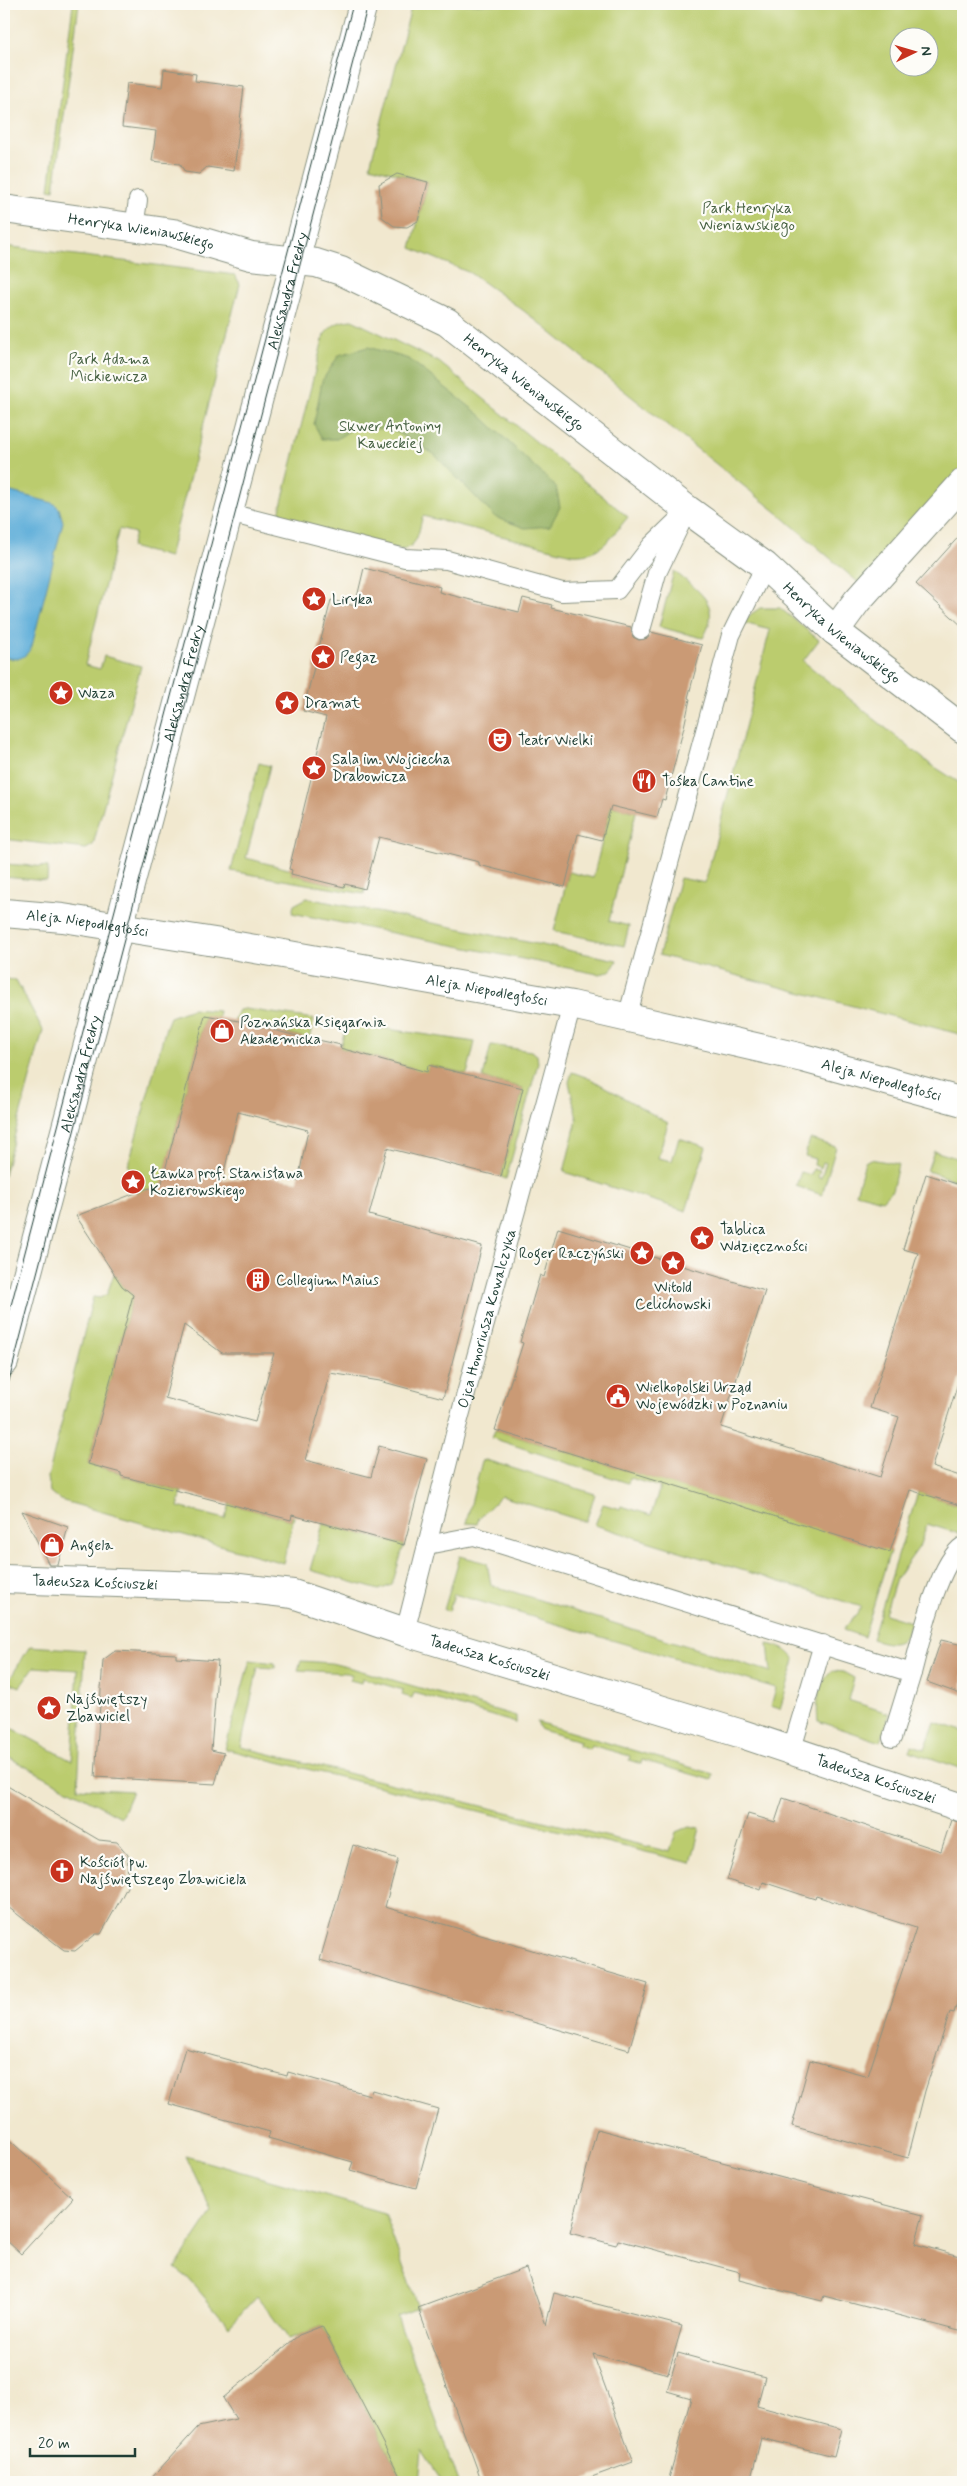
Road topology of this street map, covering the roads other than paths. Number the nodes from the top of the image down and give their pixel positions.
1 (363, 4) edge
2 (138, 200) dead end
3 (4, 209) edge
4 (134, 228) junction
5 (296, 261) junction
6 (963, 483) edge
7 (688, 510) junction
8 (229, 513) junction
9 (765, 566) junction
10 (642, 630) dead end
11 (835, 631) junction
12 (963, 729) edge
13 (4, 913) edge
14 (119, 927) junction
15 (572, 1005) junction
16 (627, 1018) junction
17 (963, 1102) edge
18 (4, 1362) edge
19 (428, 1545) junction
20 (963, 1546) edge
21 (4, 1579) edge
22 (405, 1632) junction
23 (823, 1644) junction
24 (912, 1673) junction
25 (892, 1738) dead end
26 (791, 1752) junction
27 (963, 1808) edge

1 - 5 street, Aleksandra Fredry
2 - 4 lane
3 - 4 street, Henryka Wieniawskiego
4 - 5 street, Henryka Wieniawskiego
5 - 7 street, Henryka Wieniawskiego
5 - 8 street, Aleksandra Fredry
6 - 11 street
7 - 8 lane
7 - 9 street, Henryka Wieniawskiego
7 - 10 lane
8 - 14 street, Aleksandra Fredry
9 - 11 street, Henryka Wieniawskiego
9 - 16 lane
11 - 12 street, Henryka Wieniawskiego
13 - 14 street, Aleja Niepodległości
14 - 15 street, Aleja Niepodległości
14 - 18 street, Aleksandra Fredry
15 - 16 street, Aleja Niepodległości
15 - 19 lane, Ojca Honoriusza Kowalczyka
16 - 17 street, Aleja Niepodległości
19 - 22 lane, Ojca Honoriusza Kowalczyka
19 - 23 lane
20 - 24 lane
21 - 22 street, Tadeusza Kościuszki
22 - 26 street, Tadeusza Kościuszki
23 - 24 lane
23 - 26 lane
24 - 25 lane
26 - 27 street, Tadeusza Kościuszki

